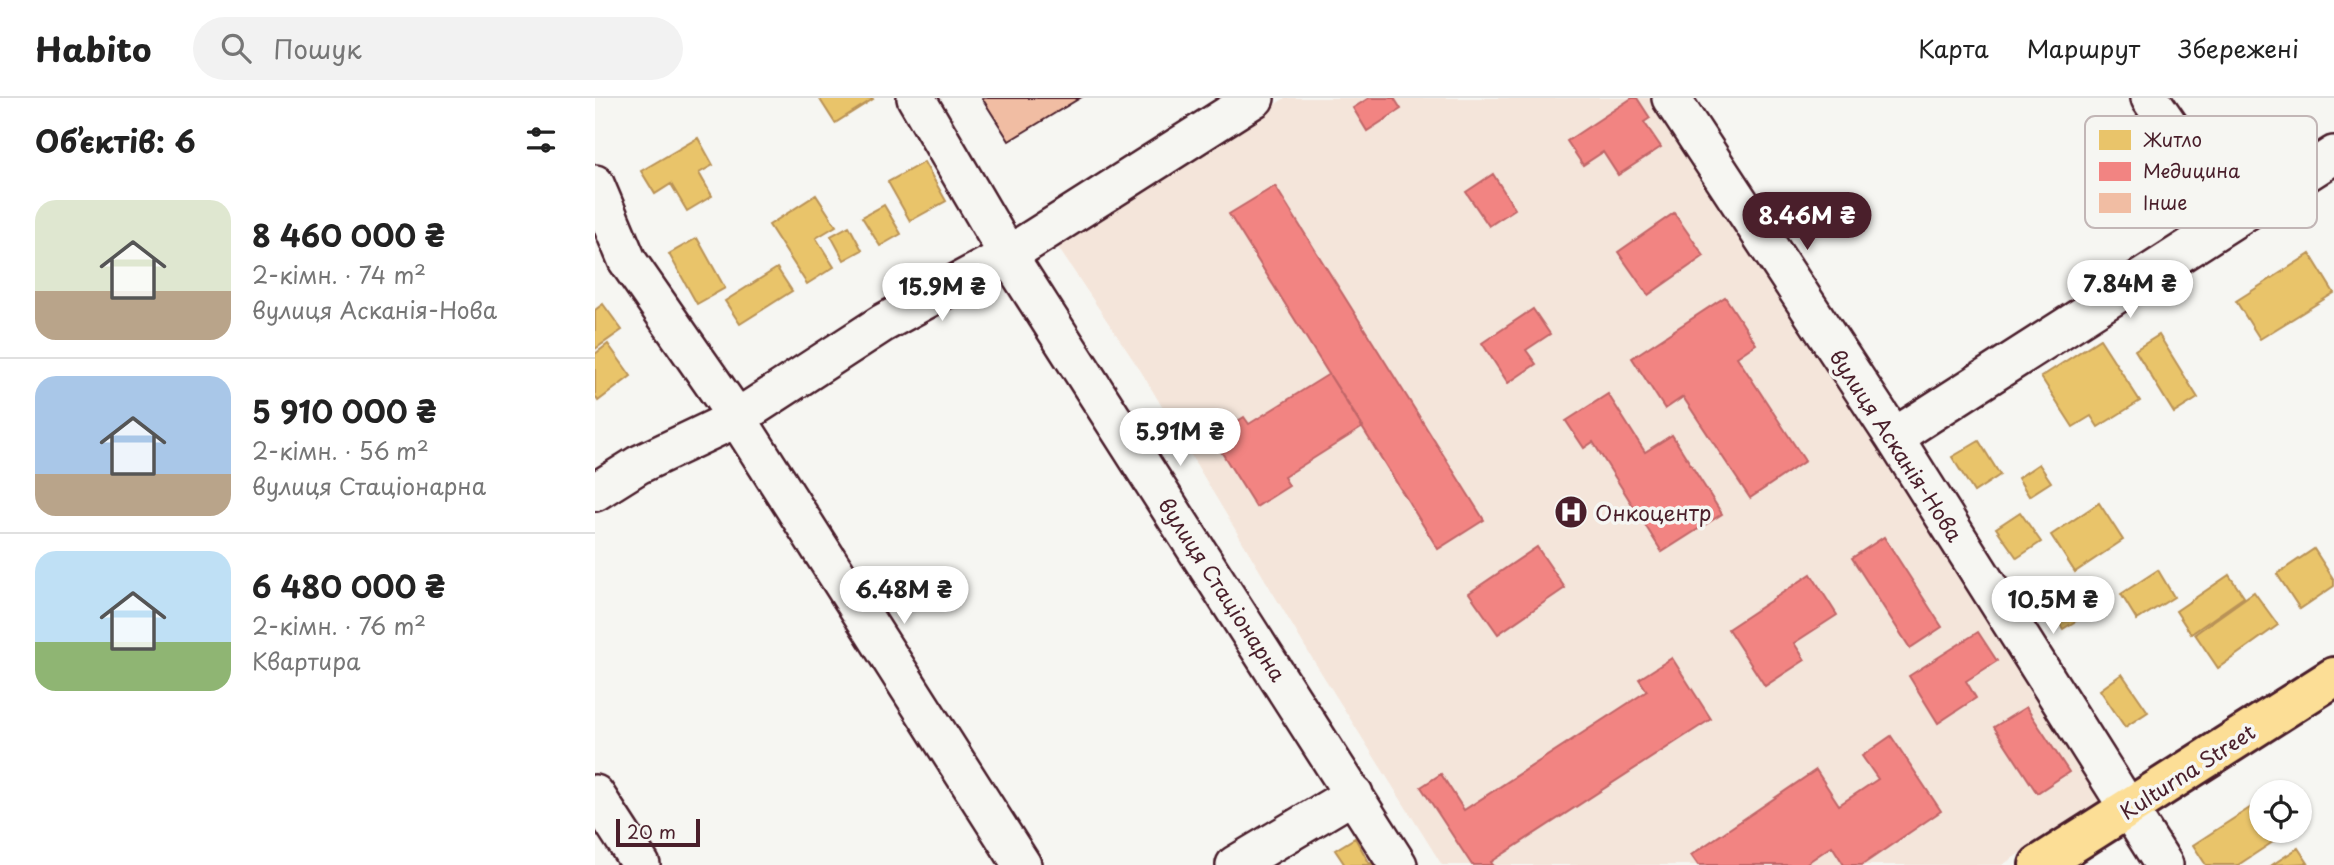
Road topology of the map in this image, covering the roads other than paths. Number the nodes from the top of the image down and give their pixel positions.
1 (916, 98) edge
2 (1255, 98) edge
3 (1671, 98) edge
4 (2150, 98) edge
5 (2162, 116) edge
6 (2334, 155) edge
7 (2317, 166) edge
8 (595, 184) edge
9 (2219, 228) edge
10 (1009, 255) junction
11 (737, 418) junction
12 (1894, 437) junction
13 (595, 492) edge
14 (2334, 677) edge
15 (595, 794) edge
16 (1354, 794) junction
17 (2128, 808) junction
18 (641, 865) edge
19 (1022, 865) edge
20 (1235, 865) edge
21 (1398, 865) edge
22 (2039, 865) edge
23 (2164, 865) edge

1 - 10 street, вулиця Стаціонарна
2 - 10 street
3 - 12 street, вулиця Асканія-Нова
4 - 5 street
6 - 7 street
8 - 11 street
9 - 12 street
10 - 11 street
10 - 16 street, вулиця Стаціонарна
11 - 13 street
11 - 19 street
12 - 17 street, вулиця Асканія-Нова
14 - 17 main road, Kulturna Street
15 - 18 street
16 - 20 street
16 - 21 street, вулиця Стаціонарна
17 - 22 main road, Kulturna Street
17 - 23 street, вулиця Асканія-Нова

